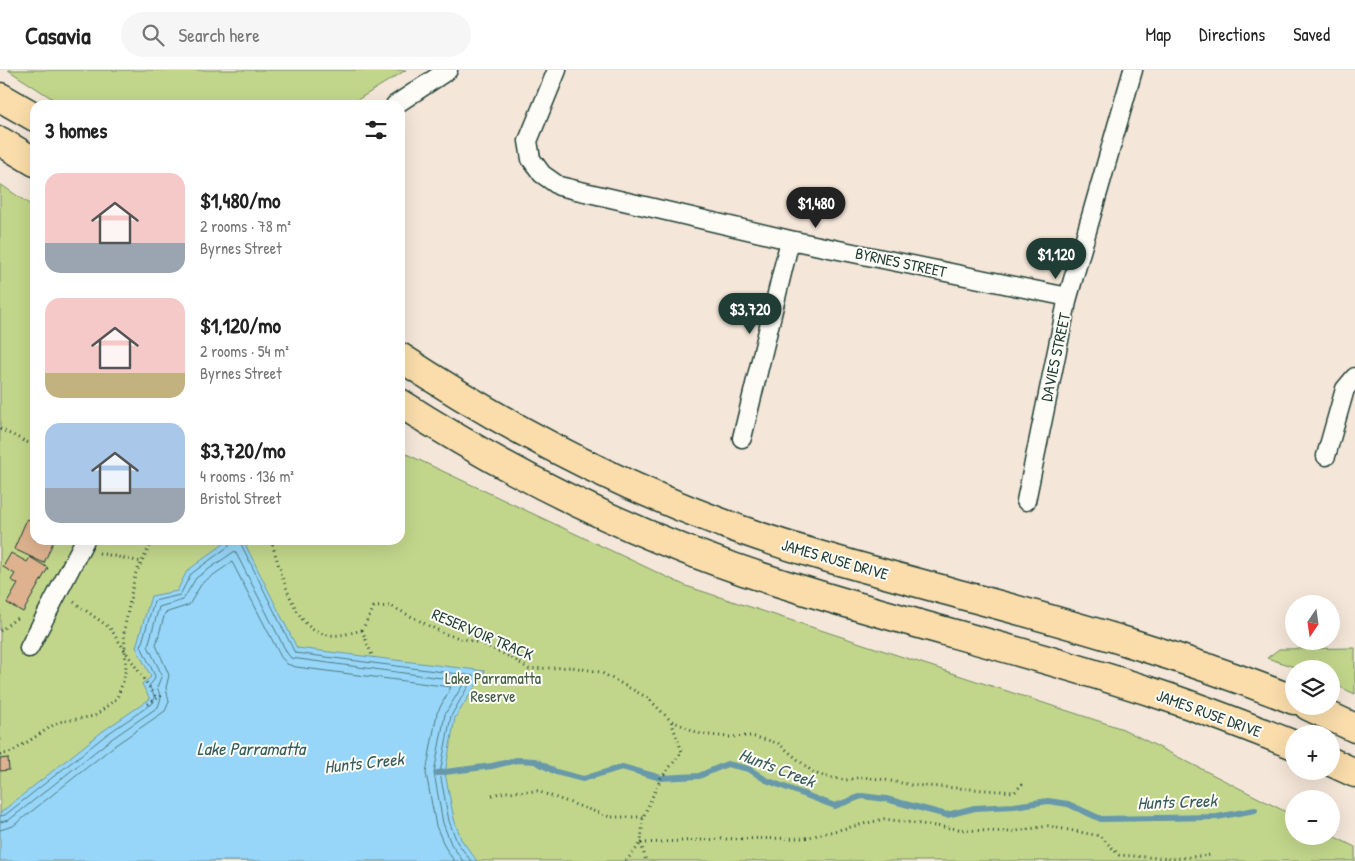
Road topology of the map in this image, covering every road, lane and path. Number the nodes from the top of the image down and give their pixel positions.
1 (448, 70) edge
2 (557, 70) edge
3 (1133, 70) edge
4 (0, 97) edge
5 (403, 100) edge
6 (30, 114) edge
7 (0, 141) edge
8 (30, 159) edge
9 (790, 240) junction
10 (1068, 297) junction
11 (405, 361) edge
12 (1355, 378) edge
13 (405, 406) edge
14 (0, 429) edge
15 (742, 438) dead end
16 (30, 444) edge
17 (1326, 456) dead end
18 (1026, 501) dead end
19 (82, 545) edge
20 (150, 545) edge
21 (272, 545) edge
22 (104, 554) dead end
23 (142, 562) junction
24 (58, 594) junction
25 (18, 617) dead end
26 (362, 630) junction
27 (0, 631) edge
28 (124, 646) junction
29 (29, 648) dead end
30 (373, 658) dead end
31 (164, 694) dead end
32 (1285, 697) edge
33 (157, 699) junction
34 (148, 704) dead end
35 (1327, 715) edge
36 (672, 721) junction
37 (1355, 728) edge
38 (1285, 741) edge
39 (0, 755) edge
40 (1340, 766) edge
41 (1355, 773) edge
42 (1024, 782) dead end
43 (492, 795) dead end
44 (643, 817) junction
45 (641, 843) junction
46 (1211, 855) dead end
47 (626, 861) edge
48 (646, 861) edge

1 - 5 street
2 - 9 street, BYRNES STREET
3 - 10 street, DAVIES STREET
4 - 6 highway
7 - 8 highway
9 - 10 street, BYRNES STREET
9 - 15 street
10 - 18 street, DAVIES STREET
11 - 32 highway, JAMES RUSE DRIVE
12 - 17 street
13 - 38 highway, JAMES RUSE DRIVE
14 - 16 path
19 - 24 street
20 - 23 path
21 - 26 path
22 - 23 path
23 - 28 path
24 - 28 path
24 - 29 street
25 - 27 path
26 - 30 path
26 - 36 path, RESERVOIR TRACK
28 - 33 path
28 - 39 path
31 - 33 path
33 - 34 path
35 - 37 highway
36 - 42 path
36 - 44 path, RESERVOIR TRACK
40 - 41 highway
43 - 44 path
44 - 45 path, RESERVOIR TRACK
45 - 46 path
45 - 47 path
45 - 48 path, RESERVOIR TRACK

